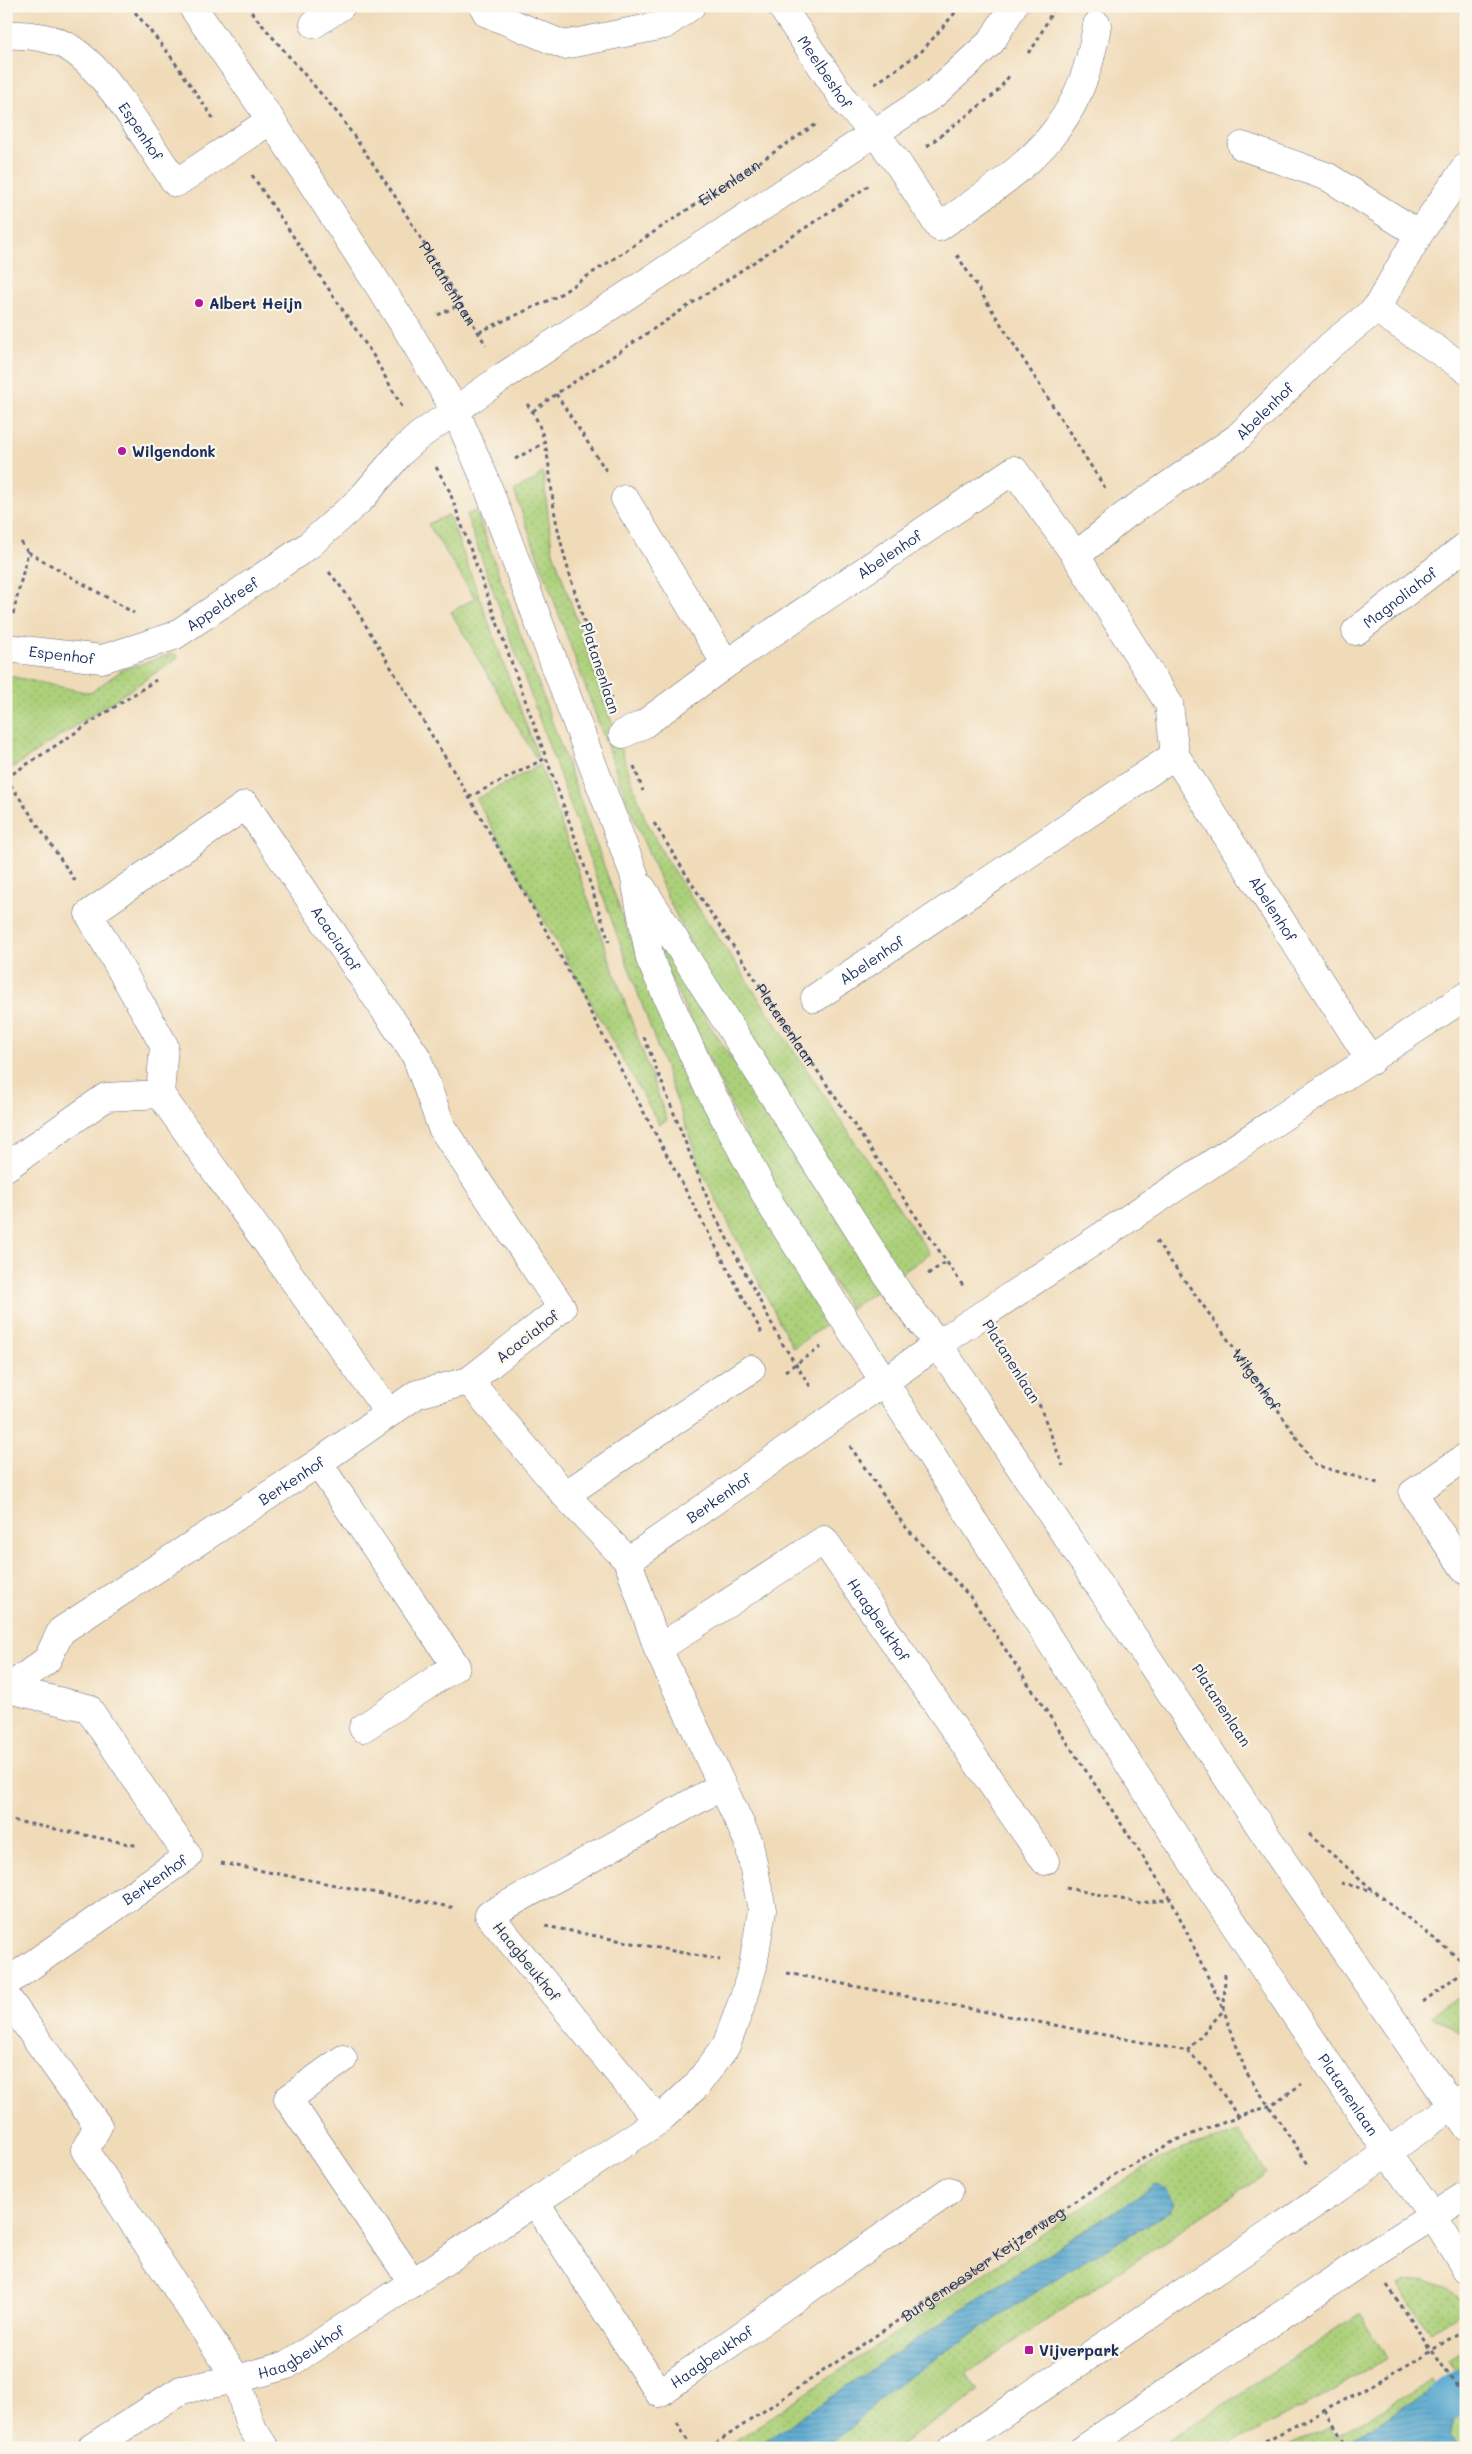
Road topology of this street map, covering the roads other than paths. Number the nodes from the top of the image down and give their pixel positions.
1 (192, 6) edge
2 (341, 6) edge
3 (483, 6) edge
4 (691, 6) edge
5 (781, 6) edge
6 (1013, 6) edge
7 (314, 24) dead end
8 (1097, 25) dead end
9 (6, 35) edge
10 (271, 120) junction
11 (875, 133) junction
12 (1242, 146) dead end
13 (1466, 167) edge
14 (1419, 234) junction
15 (1376, 309) junction
16 (1466, 369) edge
17 (455, 410) junction
18 (625, 499) road end
19 (1466, 546) edge
20 (1076, 556) junction
21 (1356, 631) dead end
22 (174, 636) joint
23 (6, 648) edge
24 (726, 664) junction
25 (623, 734) road end
26 (1176, 755) junction
27 (634, 874) junction
28 (1466, 996) edge
29 (815, 998) dead end
30 (1371, 1061) junction
31 (160, 1094) junction
32 (6, 1167) edge
33 (938, 1344) junction
34 (751, 1369) road end
35 (469, 1381) junction
36 (884, 1384) junction
37 (389, 1414) junction
38 (1466, 1457) edge
39 (318, 1463) junction
40 (565, 1495) junction
41 (628, 1560) junction
42 (1466, 1571) edge
43 (658, 1649) junction
44 (7, 1689) edge
45 (363, 1728) dead end
46 (722, 1786) junction
47 (1045, 1861) road end
48 (6, 1983) edge
49 (6, 1996) edge
50 (343, 2059) dead end
51 (1461, 2109) edge
52 (658, 2121) junction
53 (1388, 2153) junction
54 (949, 2191) dead end
55 (1466, 2195) edge
56 (536, 2203) junction
57 (1433, 2216) junction
58 (1466, 2268) edge
59 (413, 2283) junction
60 (237, 2379) junction
61 (91, 2448) edge
62 (265, 2448) edge
63 (952, 2448) edge
64 (1084, 2448) edge

1 - 10 street, Platanenlaan
2 - 7 street
3 - 4 street
5 - 11 street, Meelbeshof
6 - 11 street
8 - 11 street
9 - 10 street, Espenhof
10 - 17 street, Platanenlaan
11 - 17 street
12 - 14 street
13 - 14 street, Abelenhof
14 - 15 street, Abelenhof
15 - 16 street
15 - 20 street, Abelenhof
17 - 22 street, Appeldreef
17 - 27 street, Platanenlaan
18 - 24 street
19 - 21 street, Magnoliahof
20 - 24 street, Abelenhof
20 - 26 street, Abelenhof
22 - 23 street, Espenhof
24 - 25 street, Abelenhof
26 - 29 street, Abelenhof
26 - 30 street, Abelenhof
27 - 33 street, Platanenlaan
27 - 36 street, Platanenlaan
28 - 30 street
30 - 33 street
31 - 32 street
31 - 35 street, Acaciahof
31 - 37 street
33 - 36 street
33 - 51 street, Platanenlaan
34 - 40 street
35 - 37 street, Berkenhof
35 - 40 street
36 - 41 street, Berkenhof
36 - 53 street, Platanenlaan
37 - 39 street, Berkenhof
38 - 42 street
39 - 44 street, Berkenhof
39 - 45 street
40 - 41 street
41 - 43 street, Haagbeukhof
43 - 46 street, Haagbeukhof
43 - 47 street, Haagbeukhof
44 - 48 street, Berkenhof
46 - 52 street, Haagbeukhof
46 - 52 street, Haagbeukhof
49 - 60 street, Haagbeukhof
50 - 59 street
51 - 53 street
52 - 56 street, Haagbeukhof
53 - 57 street, Platanenlaan
53 - 63 street
54 - 56 street, Haagbeukhof
55 - 57 street
56 - 59 street, Haagbeukhof
57 - 58 street, Platanenlaan
57 - 64 street
59 - 60 street, Haagbeukhof
60 - 61 street, Haagbeukhof
60 - 62 street, Haagbeukhof

